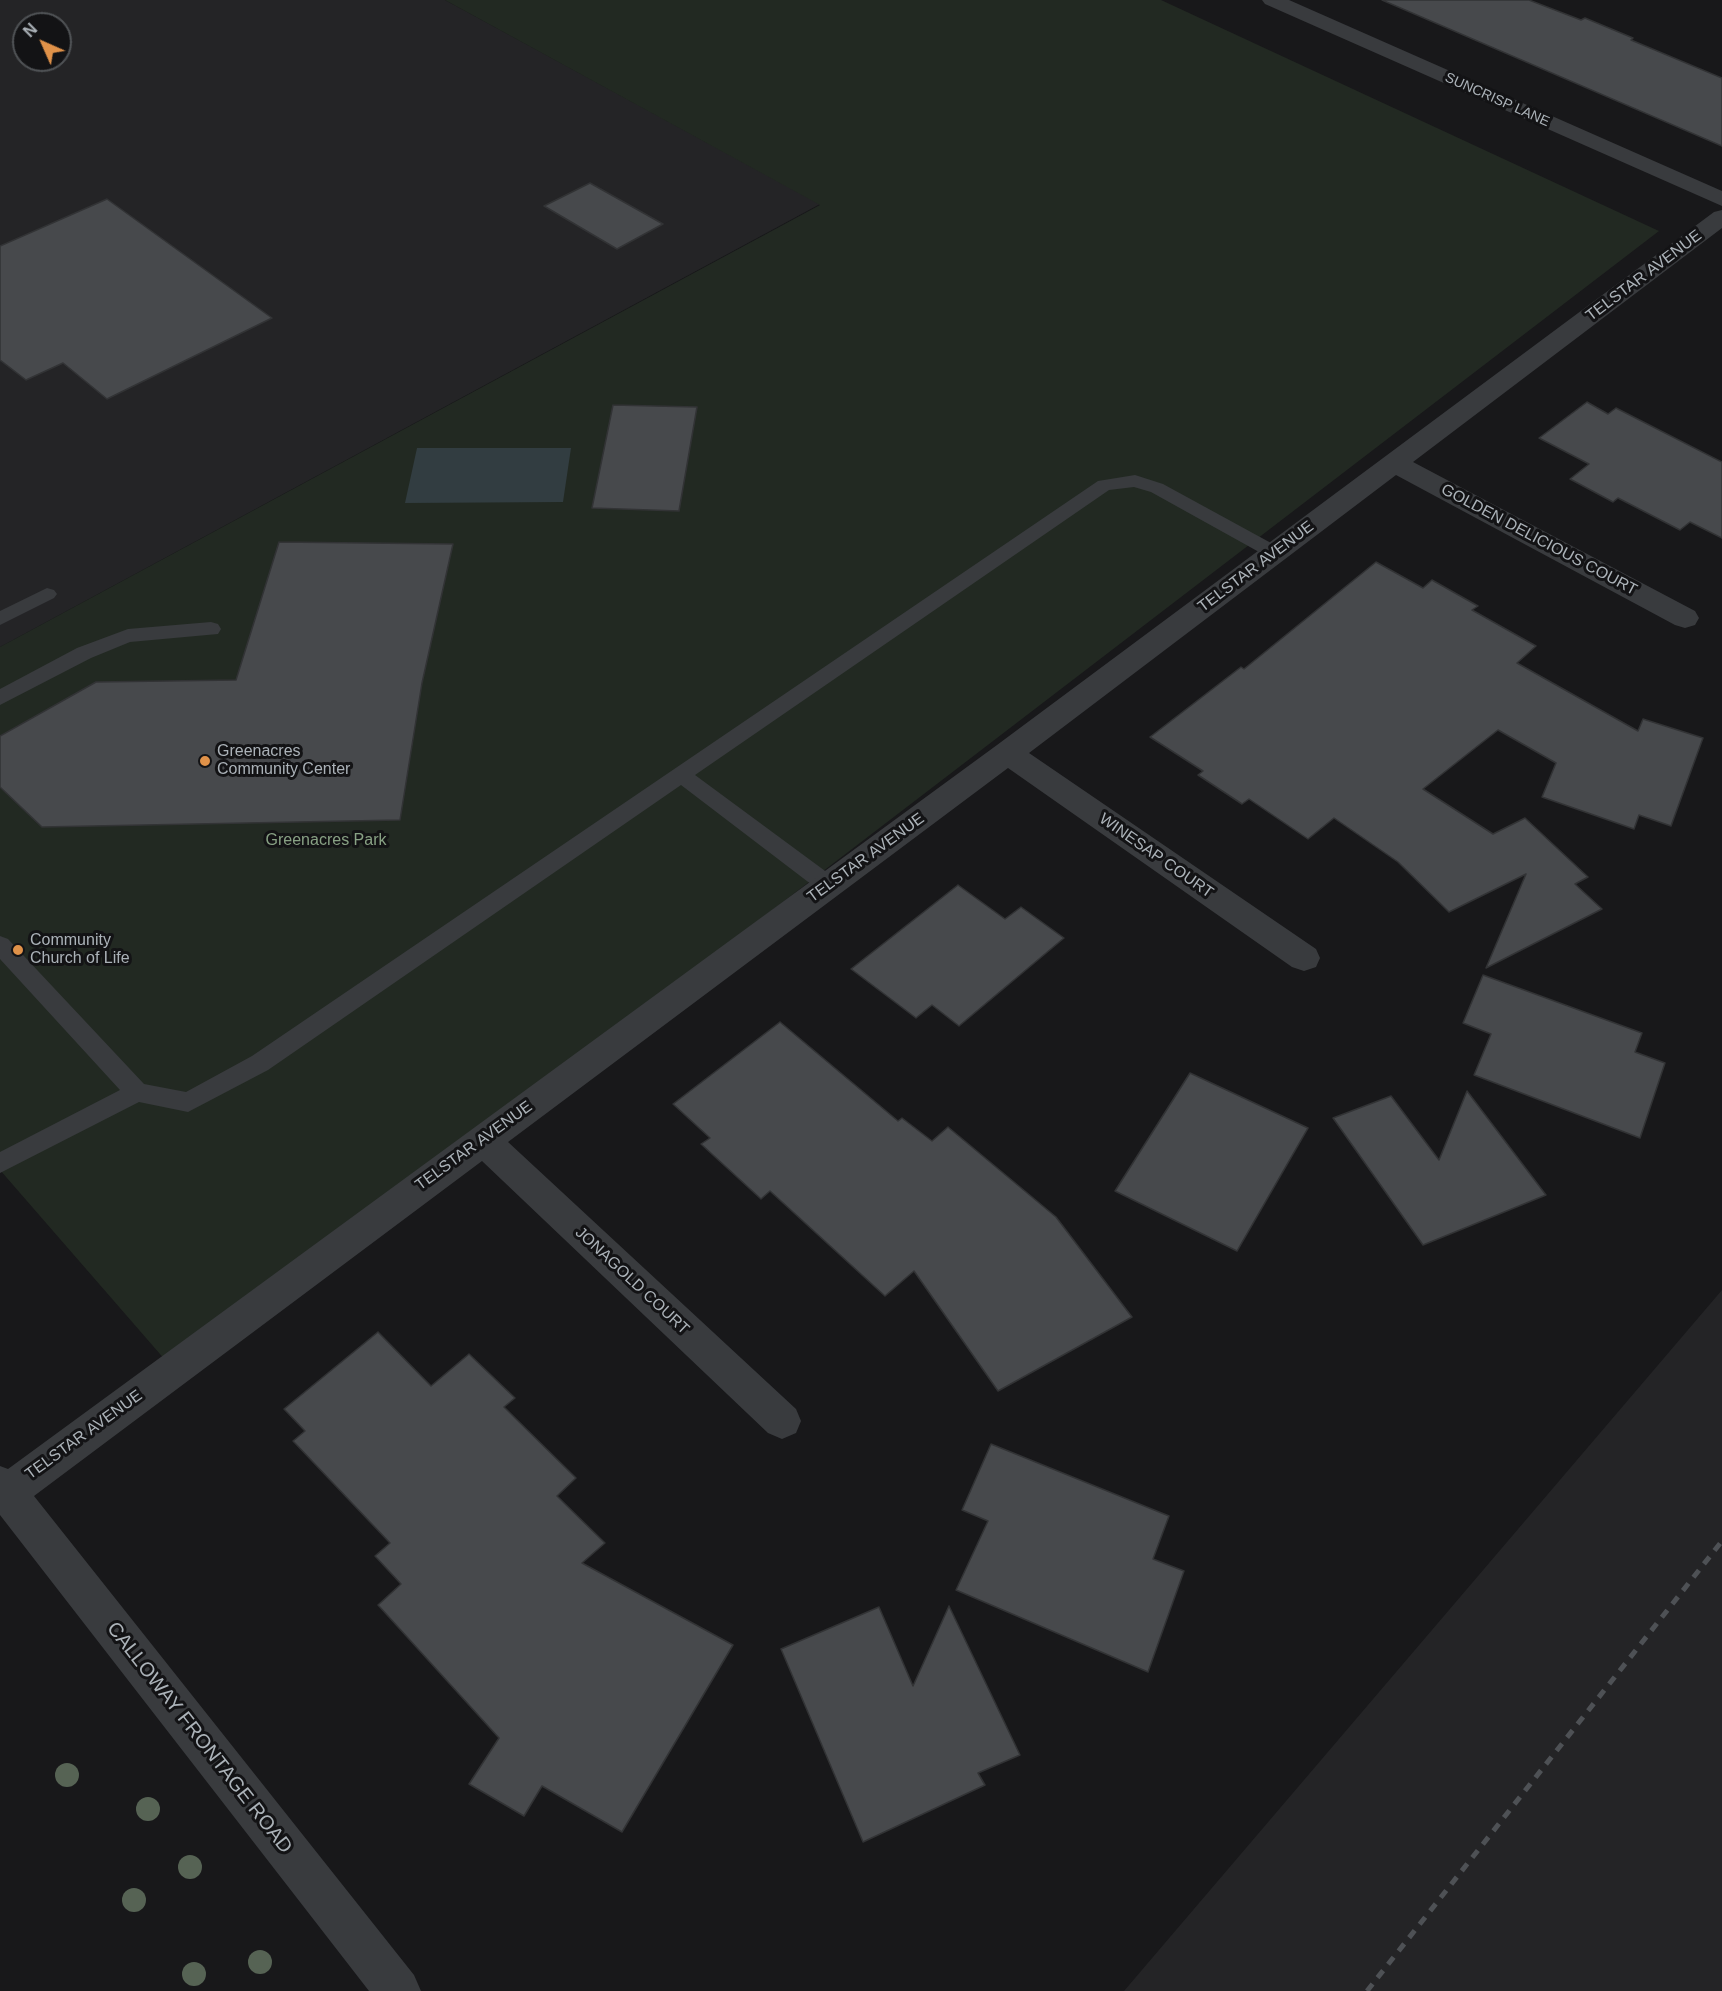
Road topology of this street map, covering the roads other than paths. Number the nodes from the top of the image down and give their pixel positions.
1 (1272, 0) edge
2 (1722, 199) edge
3 (1722, 217) edge
4 (1394, 463) junction
5 (1275, 553) junction
6 (47, 594) dead end
7 (1684, 618) dead end
8 (0, 619) edge
9 (211, 629) dead end
10 (0, 699) edge
11 (1008, 753) junction
12 (681, 775) junction
13 (828, 885) junction
14 (0, 945) edge
15 (1305, 958) dead end
16 (137, 1092) junction
17 (482, 1140) junction
18 (0, 1163) edge
19 (782, 1421) dead end
20 (3, 1489) edge
21 (398, 1991) edge

1 - 2 street, SUNCRISP LANE
3 - 4 street, TELSTAR AVENUE
4 - 5 street, TELSTAR AVENUE
4 - 7 street, GOLDEN DELICIOUS COURT
5 - 11 street, TELSTAR AVENUE
5 - 12 lane
6 - 8 lane
9 - 10 lane
11 - 13 street, TELSTAR AVENUE
11 - 15 street, WINESAP COURT
12 - 13 lane
12 - 16 lane
13 - 17 street, TELSTAR AVENUE
14 - 16 lane
16 - 18 lane
17 - 19 street, JONAGOLD COURT
17 - 20 street, TELSTAR AVENUE
20 - 21 street, CALLOWAY FRONTAGE ROAD

